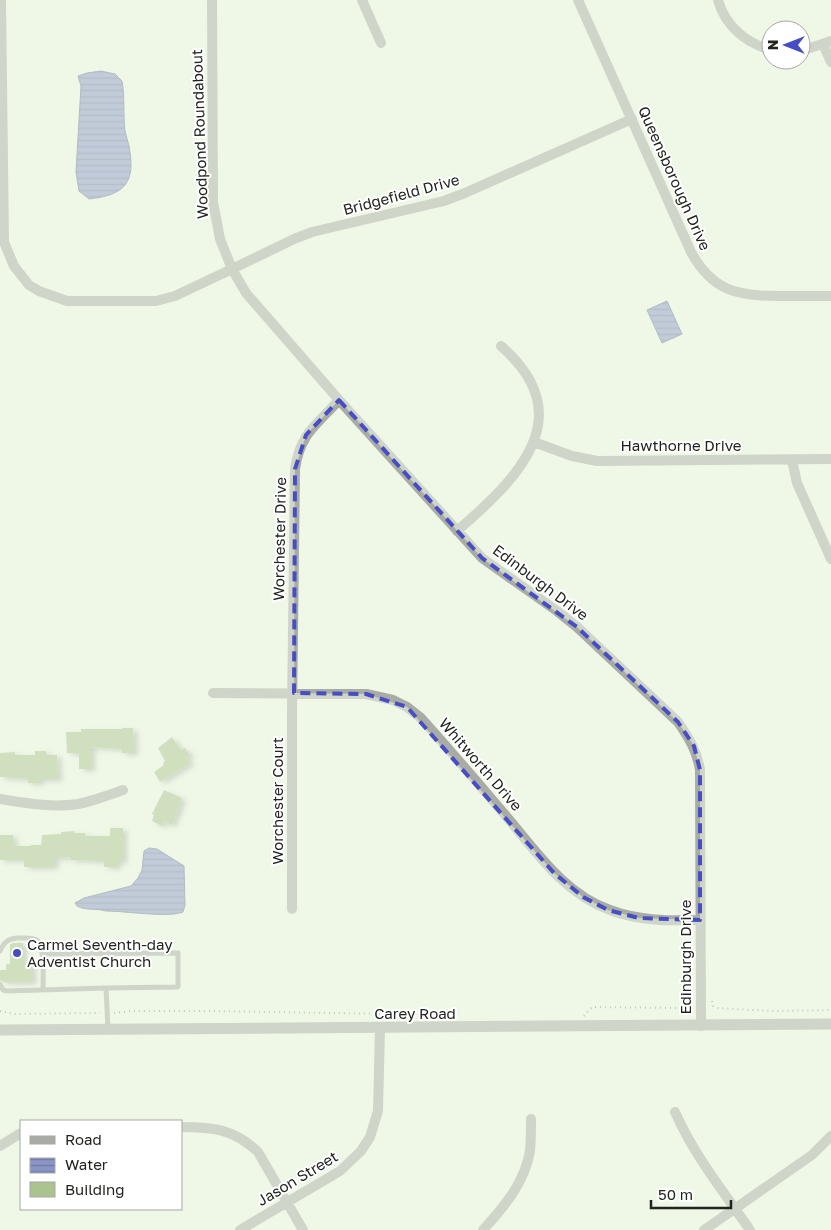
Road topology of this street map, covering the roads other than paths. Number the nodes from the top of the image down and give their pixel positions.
1 (1, 0) edge
2 (212, 0) edge
3 (362, 0) edge
4 (578, 0) edge
5 (718, 0) edge
6 (827, 42) edge
7 (381, 43) dead end
8 (761, 47) edge
9 (811, 48) edge
10 (831, 62) edge
11 (632, 119) junction
12 (232, 269) junction
13 (831, 296) edge
14 (501, 346) dead end
15 (339, 400) junction
16 (534, 442) junction
17 (792, 460) junction
18 (831, 460) edge
19 (457, 531) junction
20 (831, 559) edge
21 (213, 693) dead end
22 (294, 693) junction
23 (123, 790) dead end
24 (0, 799) edge
25 (292, 909) dead end
26 (700, 920) junction
27 (0, 951) edge
28 (42, 954) junction
29 (0, 984) edge
30 (106, 988) junction
31 (43, 990) junction
32 (831, 1024) edge
33 (701, 1026) junction
34 (380, 1028) junction
35 (0, 1030) edge
36 (108, 1030) junction
37 (675, 1112) dead end
38 (531, 1120) dead end
39 (182, 1127) edge
40 (20, 1134) edge
41 (831, 1136) edge
42 (0, 1146) edge
43 (287, 1201) junction
44 (734, 1209) junction
45 (240, 1230) edge
46 (303, 1230) edge
47 (483, 1230) edge
48 (704, 1230) edge
49 (750, 1230) edge

1 - 12 street
2 - 12 street, Woodpond Roundabout
3 - 7 street
4 - 11 street, Queensborough Drive
5 - 8 street
6 - 9 street
6 - 10 street
11 - 12 street, Bridgefield Drive
11 - 13 street, Queensborough Drive
12 - 15 street, Edinburgh Drive
14 - 16 street
15 - 19 street, Edinburgh Drive
15 - 22 street, Worchester Drive
16 - 17 street, Hawthorne Drive
16 - 19 street
17 - 18 street, Hawthorne Drive
17 - 20 street
19 - 26 street, Edinburgh Drive
21 - 22 street, Whitworth Drive
22 - 25 street, Worchester Court
22 - 26 street, Whitworth Drive
23 - 24 street
26 - 33 street, Edinburgh Drive
27 - 28 lane
28 - 30 lane
28 - 31 lane
29 - 31 lane
30 - 31 lane
30 - 36 lane
32 - 33 street, Carey Road
33 - 34 street, Carey Road
34 - 36 street, Carey Road
34 - 43 street, Jason Street
35 - 36 street, Carey Road
37 - 44 street
38 - 47 street
39 - 43 street
40 - 42 street
41 - 44 street
43 - 45 street, Jason Street
43 - 46 street
44 - 48 street
44 - 49 street

